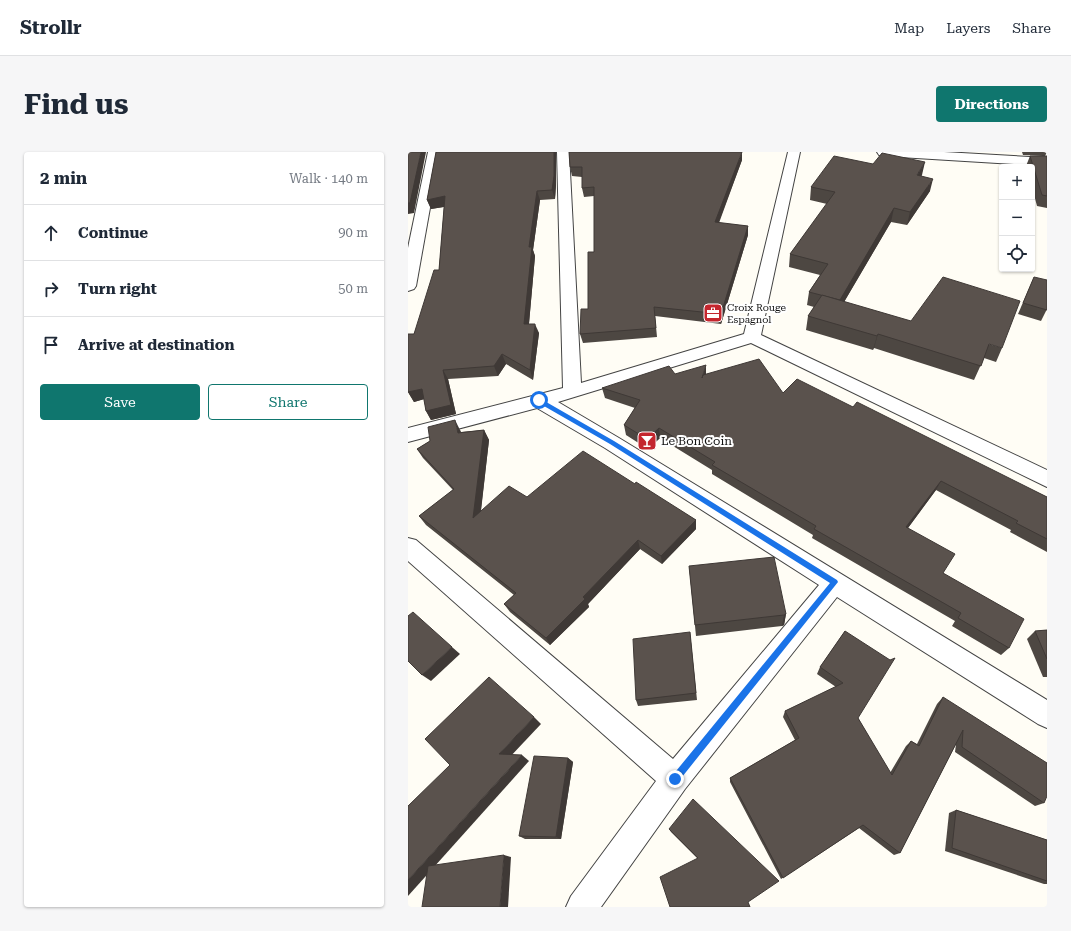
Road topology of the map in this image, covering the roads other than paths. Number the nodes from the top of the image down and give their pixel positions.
1 (434, 152) edge
2 (563, 152) edge
3 (794, 152) edge
4 (883, 152) edge
5 (973, 155) edge
6 (1047, 162) edge
7 (408, 286) edge
8 (752, 337) junction
9 (572, 392) junction
10 (539, 400) junction
11 (408, 435) edge
12 (1047, 479) edge
13 (408, 547) edge
14 (835, 582) junction
15 (1047, 715) edge
16 (675, 779) junction
17 (582, 907) edge

1 - 7 street
2 - 9 street
3 - 8 street
4 - 5 street
5 - 6 street
8 - 9 street
8 - 12 street
9 - 10 street
10 - 11 street
10 - 14 street
13 - 16 street
14 - 15 street
14 - 16 street
16 - 17 street

